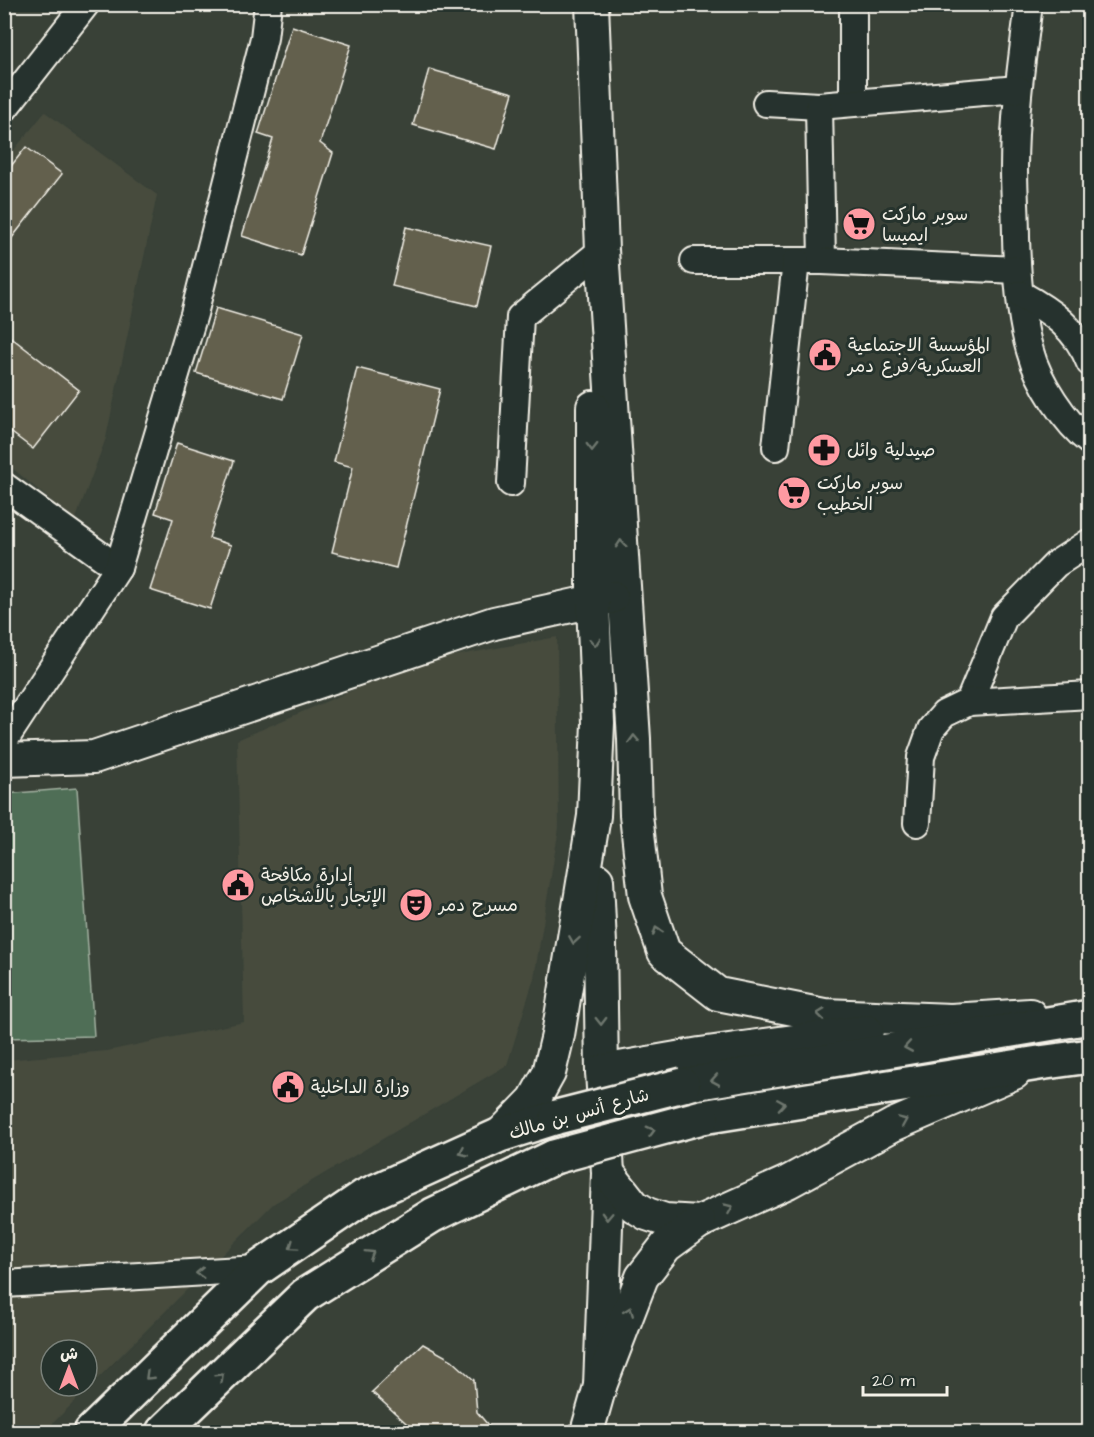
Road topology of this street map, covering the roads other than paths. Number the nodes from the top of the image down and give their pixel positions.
1 (86, 4) edge
2 (268, 4) edge
3 (592, 4) edge
4 (853, 4) edge
5 (1029, 4) edge
6 (1018, 89) junction
7 (766, 103) dead end
8 (853, 103) junction
9 (819, 106) junction
10 (4, 109) edge
11 (602, 250) junction
12 (694, 261) dead end
13 (796, 261) junction
14 (822, 261) junction
15 (1019, 282) junction
16 (606, 327) junction
17 (1088, 357) edge
18 (1089, 442) edge
19 (776, 447) dead end
20 (511, 483) dead end
21 (4, 486) edge
22 (1089, 542) edge
23 (118, 568) junction
24 (624, 594) junction
25 (593, 602) junction
26 (1089, 695) edge
27 (969, 702) junction
28 (4, 741) edge
29 (4, 760) edge
30 (594, 816) junction
31 (917, 823) dead end
32 (1089, 1011) edge
33 (1089, 1017) edge
34 (951, 1020) junction
35 (1089, 1056) edge
36 (1039, 1063) junction
37 (602, 1071) junction
38 (500, 1135) junction
39 (608, 1173) junction
40 (699, 1222) junction
41 (258, 1269) junction
42 (4, 1284) edge
43 (600, 1386) junction
44 (91, 1432) edge
45 (163, 1432) edge
46 (587, 1432) edge

1 - 10 street
2 - 23 street
3 - 11 street
4 - 8 street
5 - 6 street
6 - 8 street
6 - 15 street
7 - 9 street
8 - 9 street
9 - 14 street
11 - 16 street
11 - 20 street
12 - 13 street
13 - 14 street
13 - 19 street
14 - 15 street
15 - 17 street
15 - 18 street
24 -> 16 street
16 -> 25 street
21 - 23 street
22 - 27 street
23 - 28 street
24 - 25 street
34 -> 24 street
25 - 29 street
25 -> 30 street
26 - 27 street
27 - 31 street
30 -> 37 street
30 -> 38 street
32 - 34 street
33 -> 38 main road, شارع أنس بن مالك, bridge
34 - 37 street
35 - 36 main road, شارع أنس بن مالك
40 -> 36 street
45 -> 36 main road, شارع أنس بن مالك, bridge
37 - 39 street
38 -> 41 main road, شارع أنس بن مالك
39 - 40 street
39 -> 43 street
43 -> 40 street
41 -> 42 street
41 -> 44 main road, شارع أنس بن مالك
43 - 46 street

